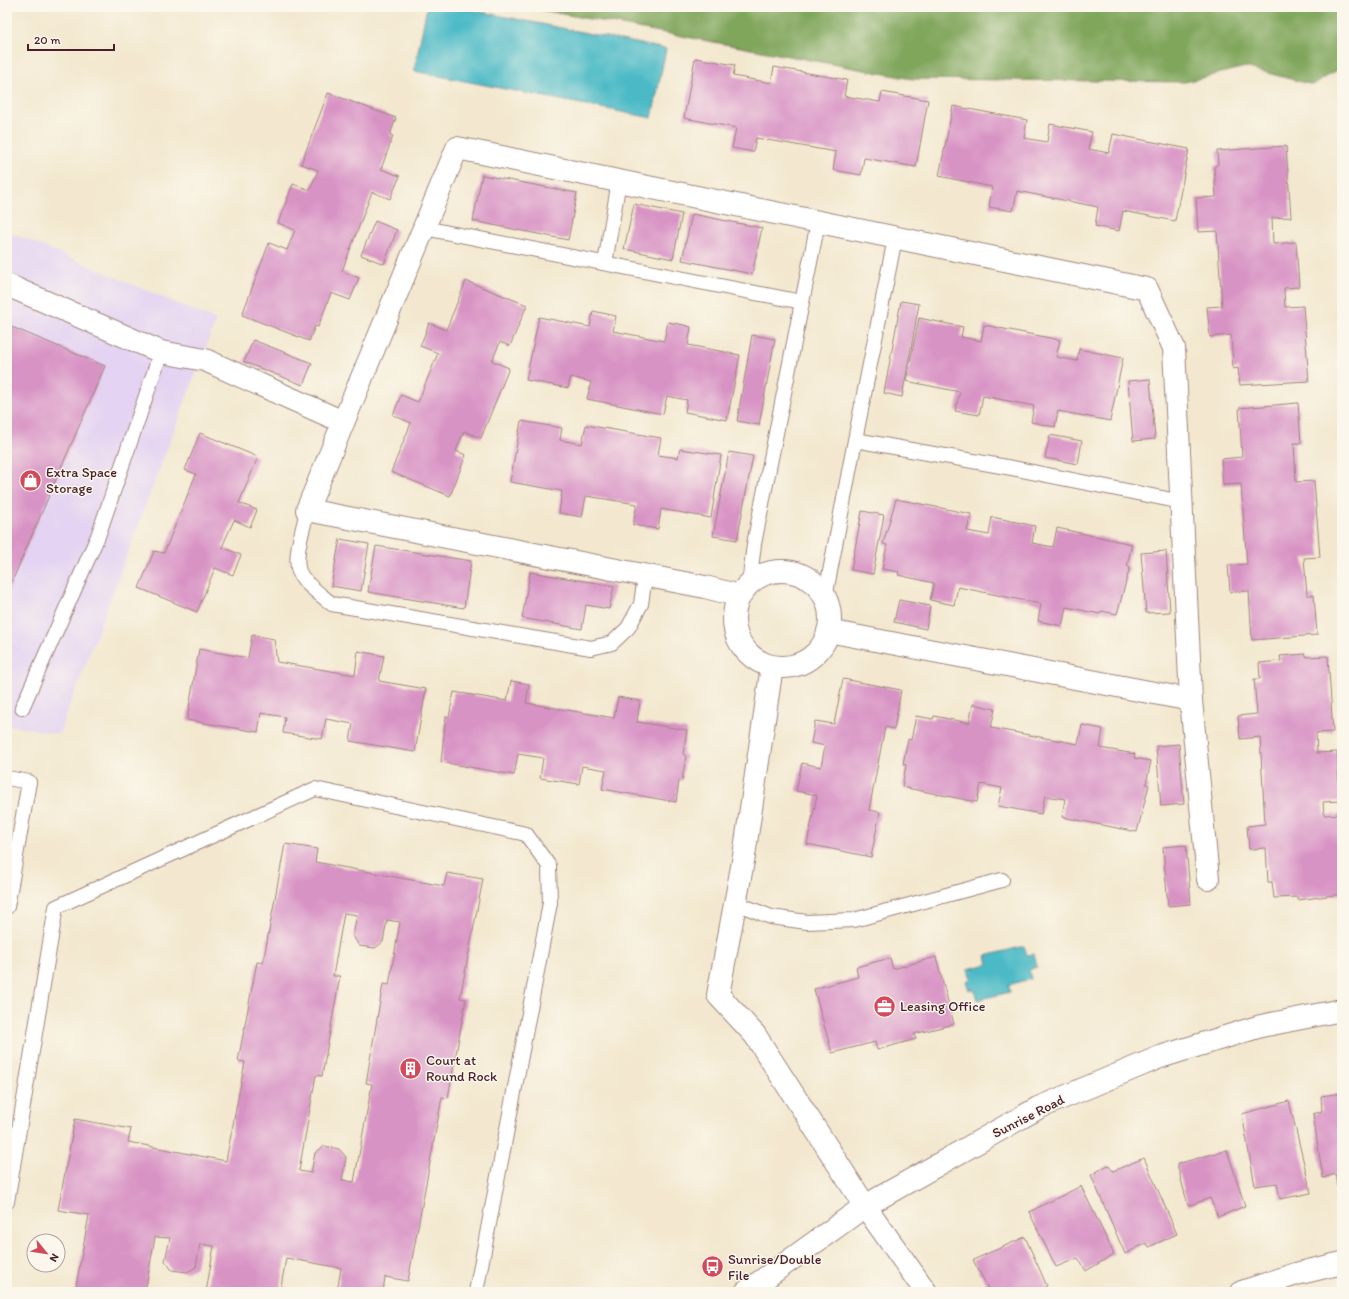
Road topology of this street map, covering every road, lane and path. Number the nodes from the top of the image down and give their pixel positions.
1 (619, 181) junction
2 (818, 222) junction
3 (424, 228) junction
4 (895, 238) junction
5 (605, 263) junction
6 (7, 285) edge
7 (802, 302) junction
8 (160, 352) junction
9 (344, 422) junction
10 (855, 440) junction
11 (1182, 502) junction
12 (307, 510) junction
13 (645, 576) junction
14 (745, 590) junction
15 (825, 598) junction
16 (828, 631) junction
17 (772, 666) junction
18 (1191, 700) junction
19 (22, 708) dead end
20 (7, 778) edge
21 (1208, 879) dead end
22 (1002, 880) dead end
23 (736, 903) junction
24 (7, 907) edge
25 (1342, 1010) edge
26 (7, 1202) edge
27 (865, 1206) junction
28 (1342, 1263) edge
29 (476, 1292) edge
30 (746, 1292) edge
31 (926, 1292) edge
32 (1242, 1292) edge

1 - 2 street
1 - 3 street
1 - 5 lane
2 - 4 street
2 - 7 lane
3 - 5 lane
3 - 9 street
4 - 10 lane
4 - 11 street
5 - 7 lane
6 - 8 street
7 - 14 lane
8 - 9 street
8 - 19 lane
9 - 12 street
10 - 11 lane
10 - 15 lane
11 - 18 street
12 - 13 street
12 - 13 lane
13 - 14 street
14 - 15 street
14 - 17 street
15 - 16 street
16 - 17 street
16 - 18 street
17 - 23 street
18 - 21 street
20 - 24 lane
22 - 23 lane
23 - 27 street
25 - 27 street, Sunrise Road
26 - 29 lane
27 - 30 street, Sunrise Road
27 - 31 street
28 - 32 street

